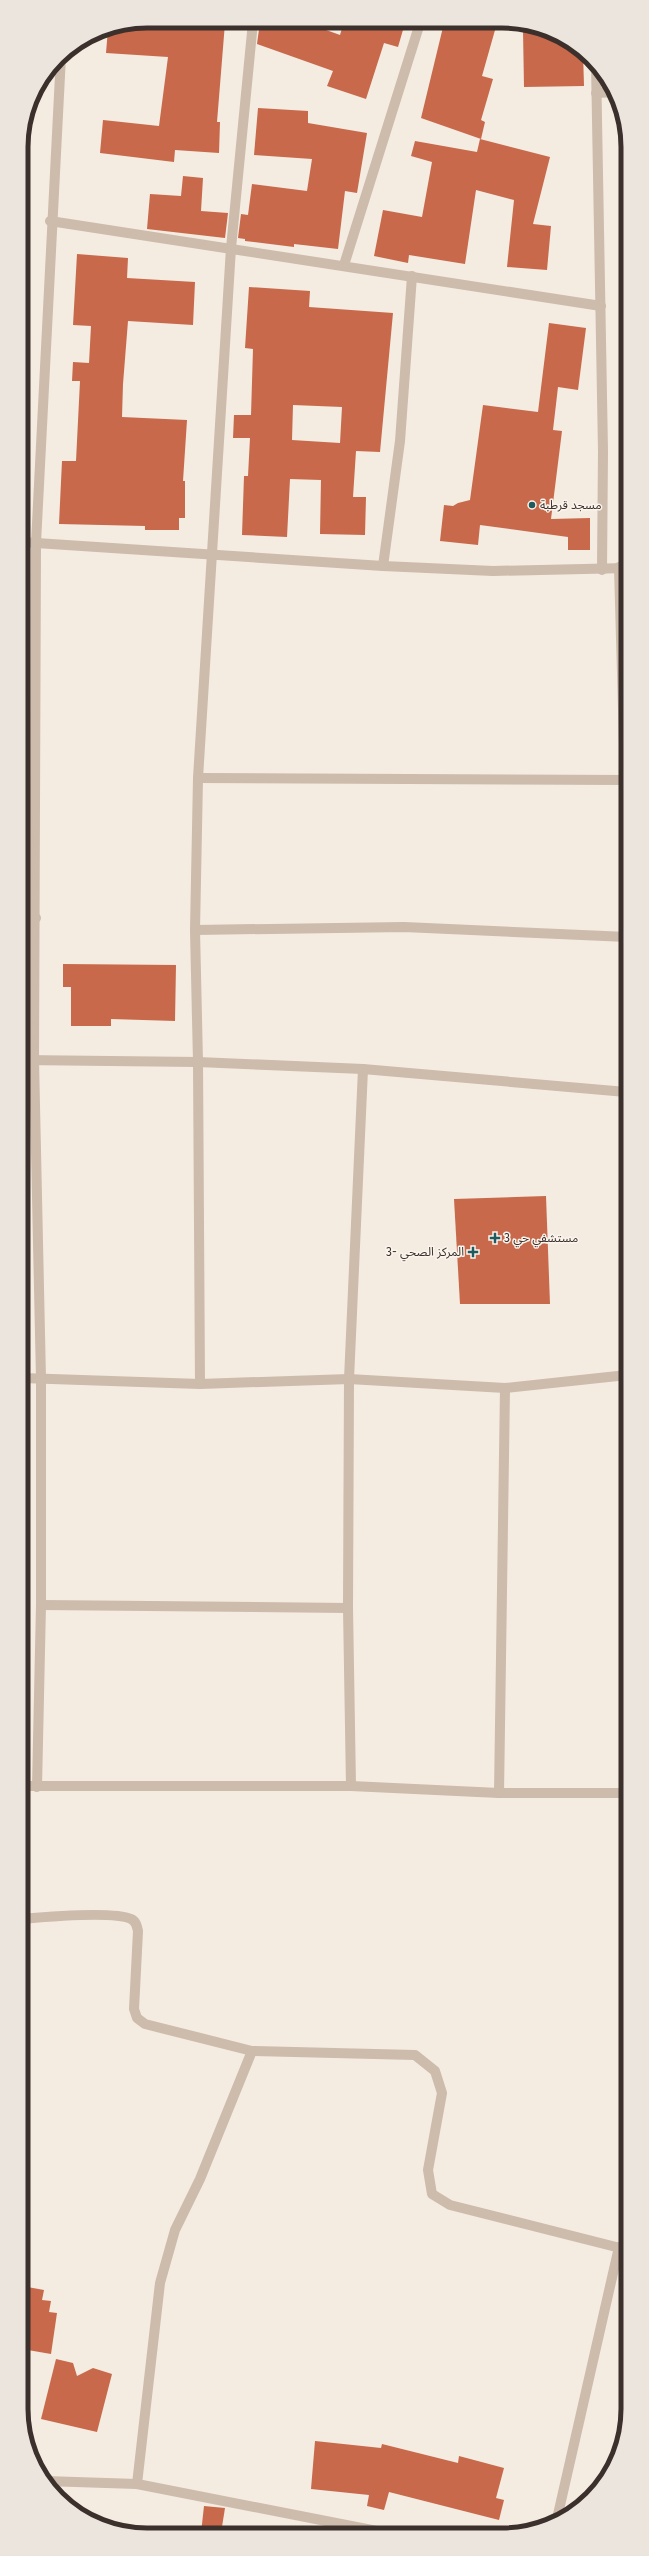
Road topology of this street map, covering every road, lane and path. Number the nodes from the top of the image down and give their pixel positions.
1 (252, 28) edge
2 (418, 28) edge
3 (60, 65) edge
4 (596, 74) edge
5 (608, 92) edge
6 (596, 93) junction
7 (50, 220) junction
8 (231, 248) junction
9 (344, 265) junction
10 (412, 276) junction
11 (601, 306) junction
12 (28, 542) edge
13 (36, 543) junction
14 (211, 554) junction
15 (383, 566) junction
16 (621, 568) edge
17 (602, 570) junction
18 (198, 778) junction
19 (621, 780) edge
20 (28, 916) edge
21 (36, 918) junction
22 (195, 930) junction
23 (621, 937) edge
24 (28, 1060) edge
25 (34, 1060) junction
26 (198, 1062) junction
27 (363, 1069) junction
28 (621, 1092) edge
29 (621, 1376) edge
30 (28, 1378) edge
31 (41, 1379) junction
32 (349, 1379) junction
33 (200, 1384) junction
34 (505, 1388) junction
35 (41, 1605) junction
36 (348, 1608) junction
37 (28, 1786) edge
38 (351, 1786) junction
39 (37, 1787) junction
40 (499, 1793) junction
41 (621, 1793) edge
42 (28, 1919) edge
43 (252, 2051) junction
44 (621, 2248) edge
45 (621, 2257) edge
46 (52, 2481) edge
47 (137, 2484) junction
48 (558, 2514) edge
49 (361, 2528) edge

1 - 8 street
2 - 9 street
3 - 7 street
4 - 6 street
5 - 6 street
6 - 11 street
7 - 8 street
7 - 13 street
8 - 9 street
8 - 14 street
9 - 10 street
10 - 11 street
10 - 15 street
11 - 17 street
12 - 13 street
13 - 14 street
13 - 21 street
14 - 15 street
14 - 18 street
15 - 17 street
16 - 17 street
18 - 19 street
18 - 22 street
20 - 21 street
21 - 25 street
22 - 23 street
22 - 26 street
24 - 25 street
25 - 26 street
25 - 31 street
26 - 27 street
26 - 33 street
27 - 28 street
27 - 32 street
29 - 34 street
30 - 31 street
31 - 33 street
31 - 35 street
32 - 33 street
32 - 34 street
32 - 36 street
34 - 40 street
35 - 36 street
35 - 39 street
36 - 38 street
37 - 39 street
38 - 39 street
38 - 40 street
40 - 41 street
42 - 43 street
43 - 44 street
43 - 47 street
45 - 48 street
46 - 47 street
47 - 49 street

